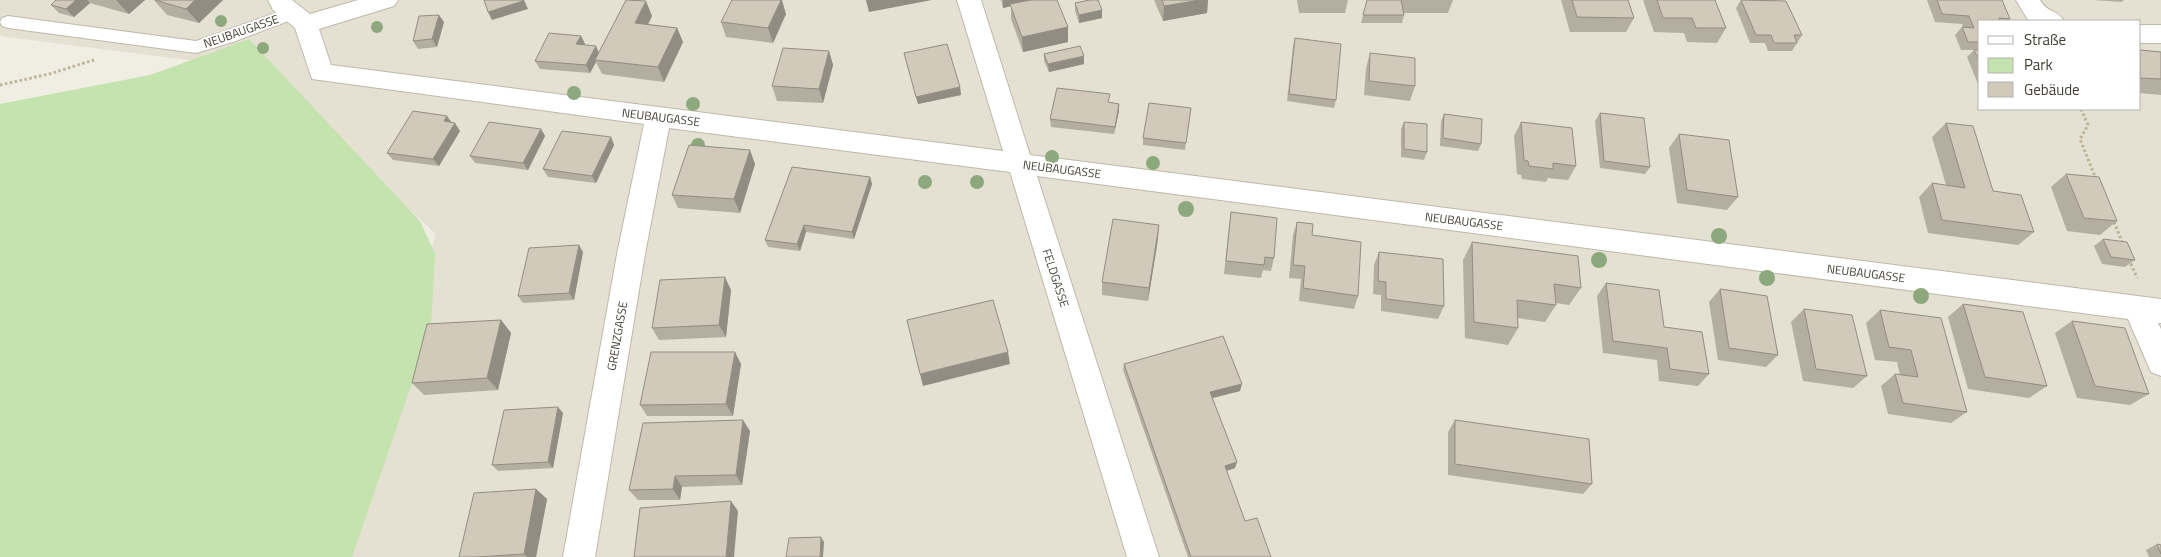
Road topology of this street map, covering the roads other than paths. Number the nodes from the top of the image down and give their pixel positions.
1 (386, 0) edge
2 (969, 0) edge
3 (2028, 0) edge
4 (293, 12) edge
5 (2050, 20) edge
6 (8, 22) dead end
7 (2141, 34) edge
8 (2161, 34) edge
9 (658, 117) junction
10 (1019, 164) junction
11 (2150, 309) edge
12 (2161, 363) edge
13 (579, 557) edge
14 (1143, 557) edge

1 - 4 street
2 - 10 street, FELDGASSE
3 - 5 street
4 - 6 lane, NEUBAUGASSE
4 - 9 street, NEUBAUGASSE
7 - 8 street
9 - 10 street, NEUBAUGASSE
9 - 13 street, GRENZGASSE
10 - 11 street, NEUBAUGASSE
10 - 14 street, FELDGASSE
11 - 12 street

